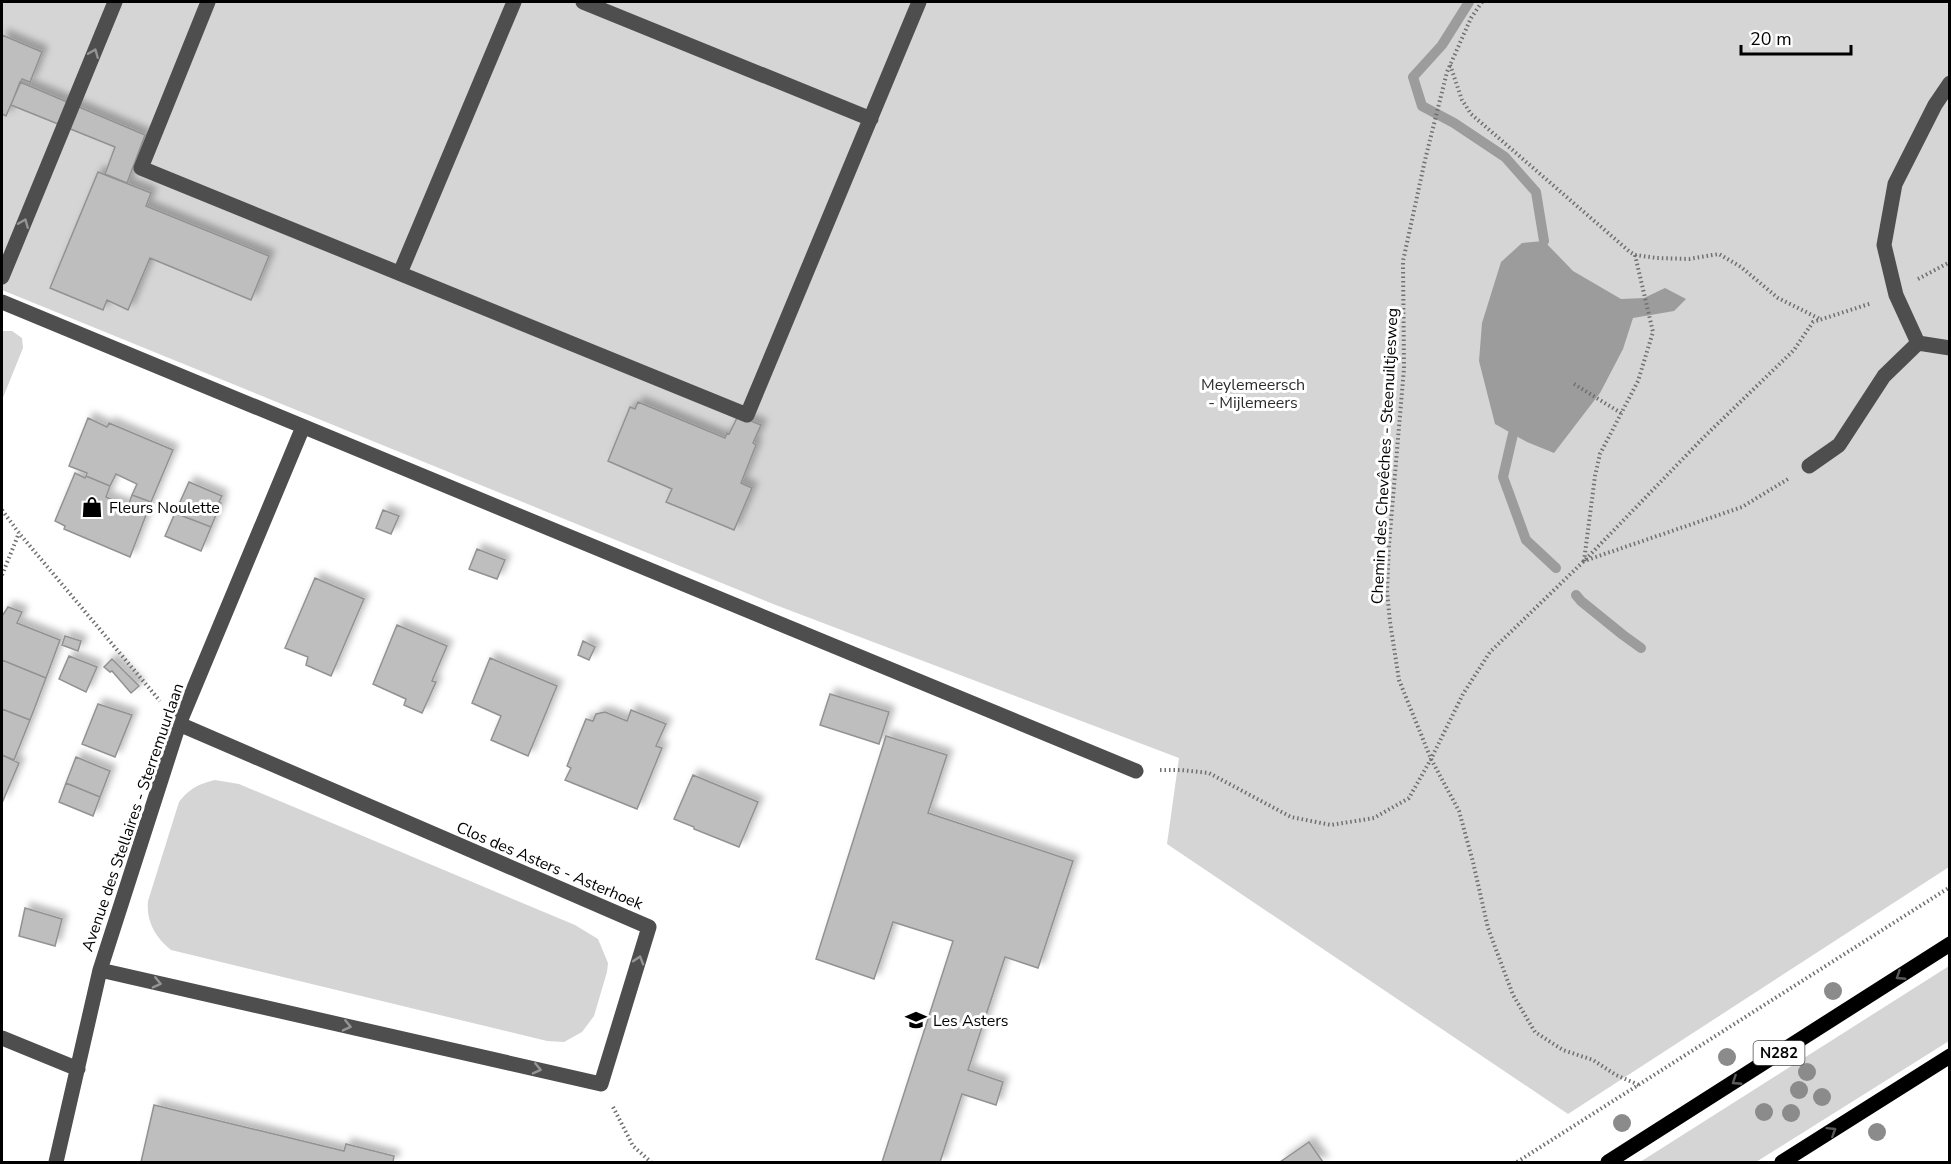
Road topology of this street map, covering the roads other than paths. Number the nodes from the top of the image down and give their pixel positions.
1 (115, 2) edge
2 (208, 2) edge
3 (514, 2) edge
4 (583, 2) edge
5 (920, 2) edge
6 (1950, 83) edge
7 (871, 118) junction
8 (400, 273) junction
9 (2, 277) edge
10 (2, 302) edge
11 (1918, 343) junction
12 (1950, 348) edge
13 (303, 427) junction
14 (1809, 466) road end
15 (179, 724) junction
16 (1136, 771) road end
17 (1950, 944) edge
18 (100, 970) junction
19 (2, 1038) edge
20 (1950, 1056) edge
21 (78, 1069) junction
22 (56, 1162) edge
23 (1608, 1162) edge
24 (1782, 1162) edge

9 -> 1 street
2 - 8 street
3 - 8 street
4 - 7 street
5 - 7 street
6 - 11 street
7 - 8 street
10 - 13 street
11 - 12 street
11 - 14 street
13 - 15 street, Avenue des Stellaires - Sterremuurlaan
13 - 16 street
15 - 18 street, Avenue des Stellaires - Sterremuurlaan
18 -> 15 street, Clos des Asters - Asterhoek
17 -> 23 main road, N282
18 - 21 street, Avenue des Stellaires - Sterremuurlaan
19 - 21 street
24 -> 20 main road
21 - 22 street, Avenue des Stellaires - Sterremuurlaan

